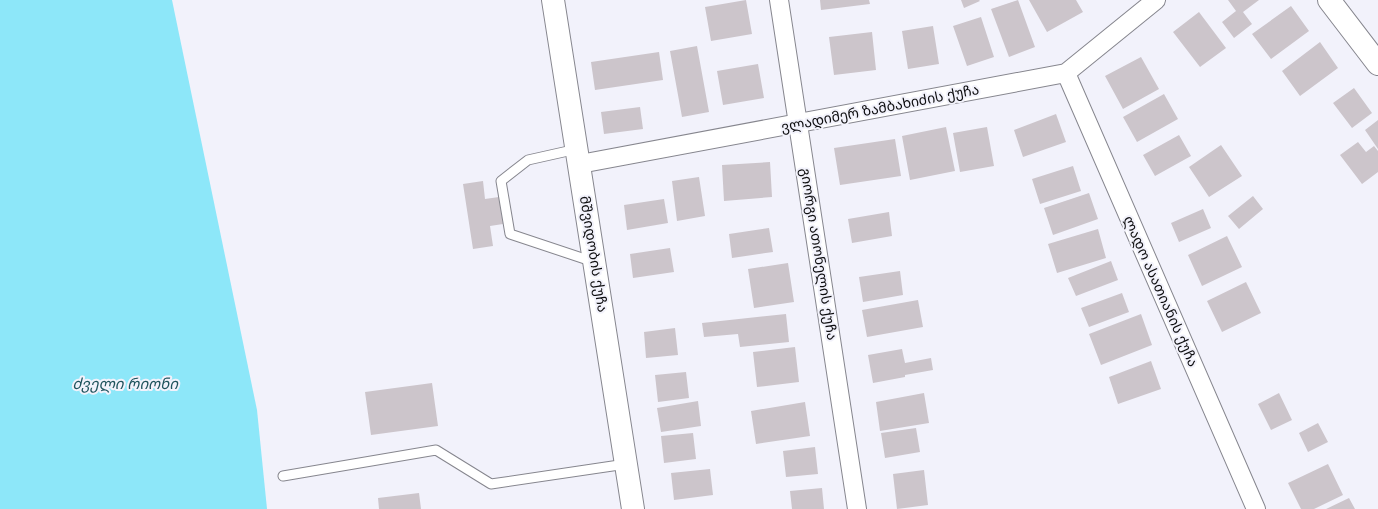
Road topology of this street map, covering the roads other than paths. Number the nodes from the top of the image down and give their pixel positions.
1 (553, 0) edge
2 (779, 0) edge
3 (1156, 0) edge
4 (1329, 0) edge
5 (1378, 64) edge
6 (1066, 73) junction
7 (799, 123) junction
8 (578, 156) junction
9 (595, 262) junction
10 (626, 464) junction
11 (283, 476) dead end
12 (634, 509) edge
13 (857, 509) edge
14 (1256, 509) edge

1 - 8 street, მშვიდობის ქუჩა
2 - 7 street, გიორგი ათონელის ქუჩა
3 - 6 street, ვლადიმერ ზამბახიძის ქუჩა
4 - 5 street
6 - 7 street, ვლადიმერ ზამბახიძის ქუჩა
6 - 14 street, ლადო ასათიანის ქუჩა
7 - 8 street, ვლადიმერ ზამბახიძის ქუჩა
7 - 13 street, გიორგი ათონელის ქუჩა
8 - 9 street, მშვიდობის ქუჩა
8 - 9 lane
9 - 10 street, მშვიდობის ქუჩა
10 - 11 lane
10 - 12 street, მშვიდობის ქუჩა

